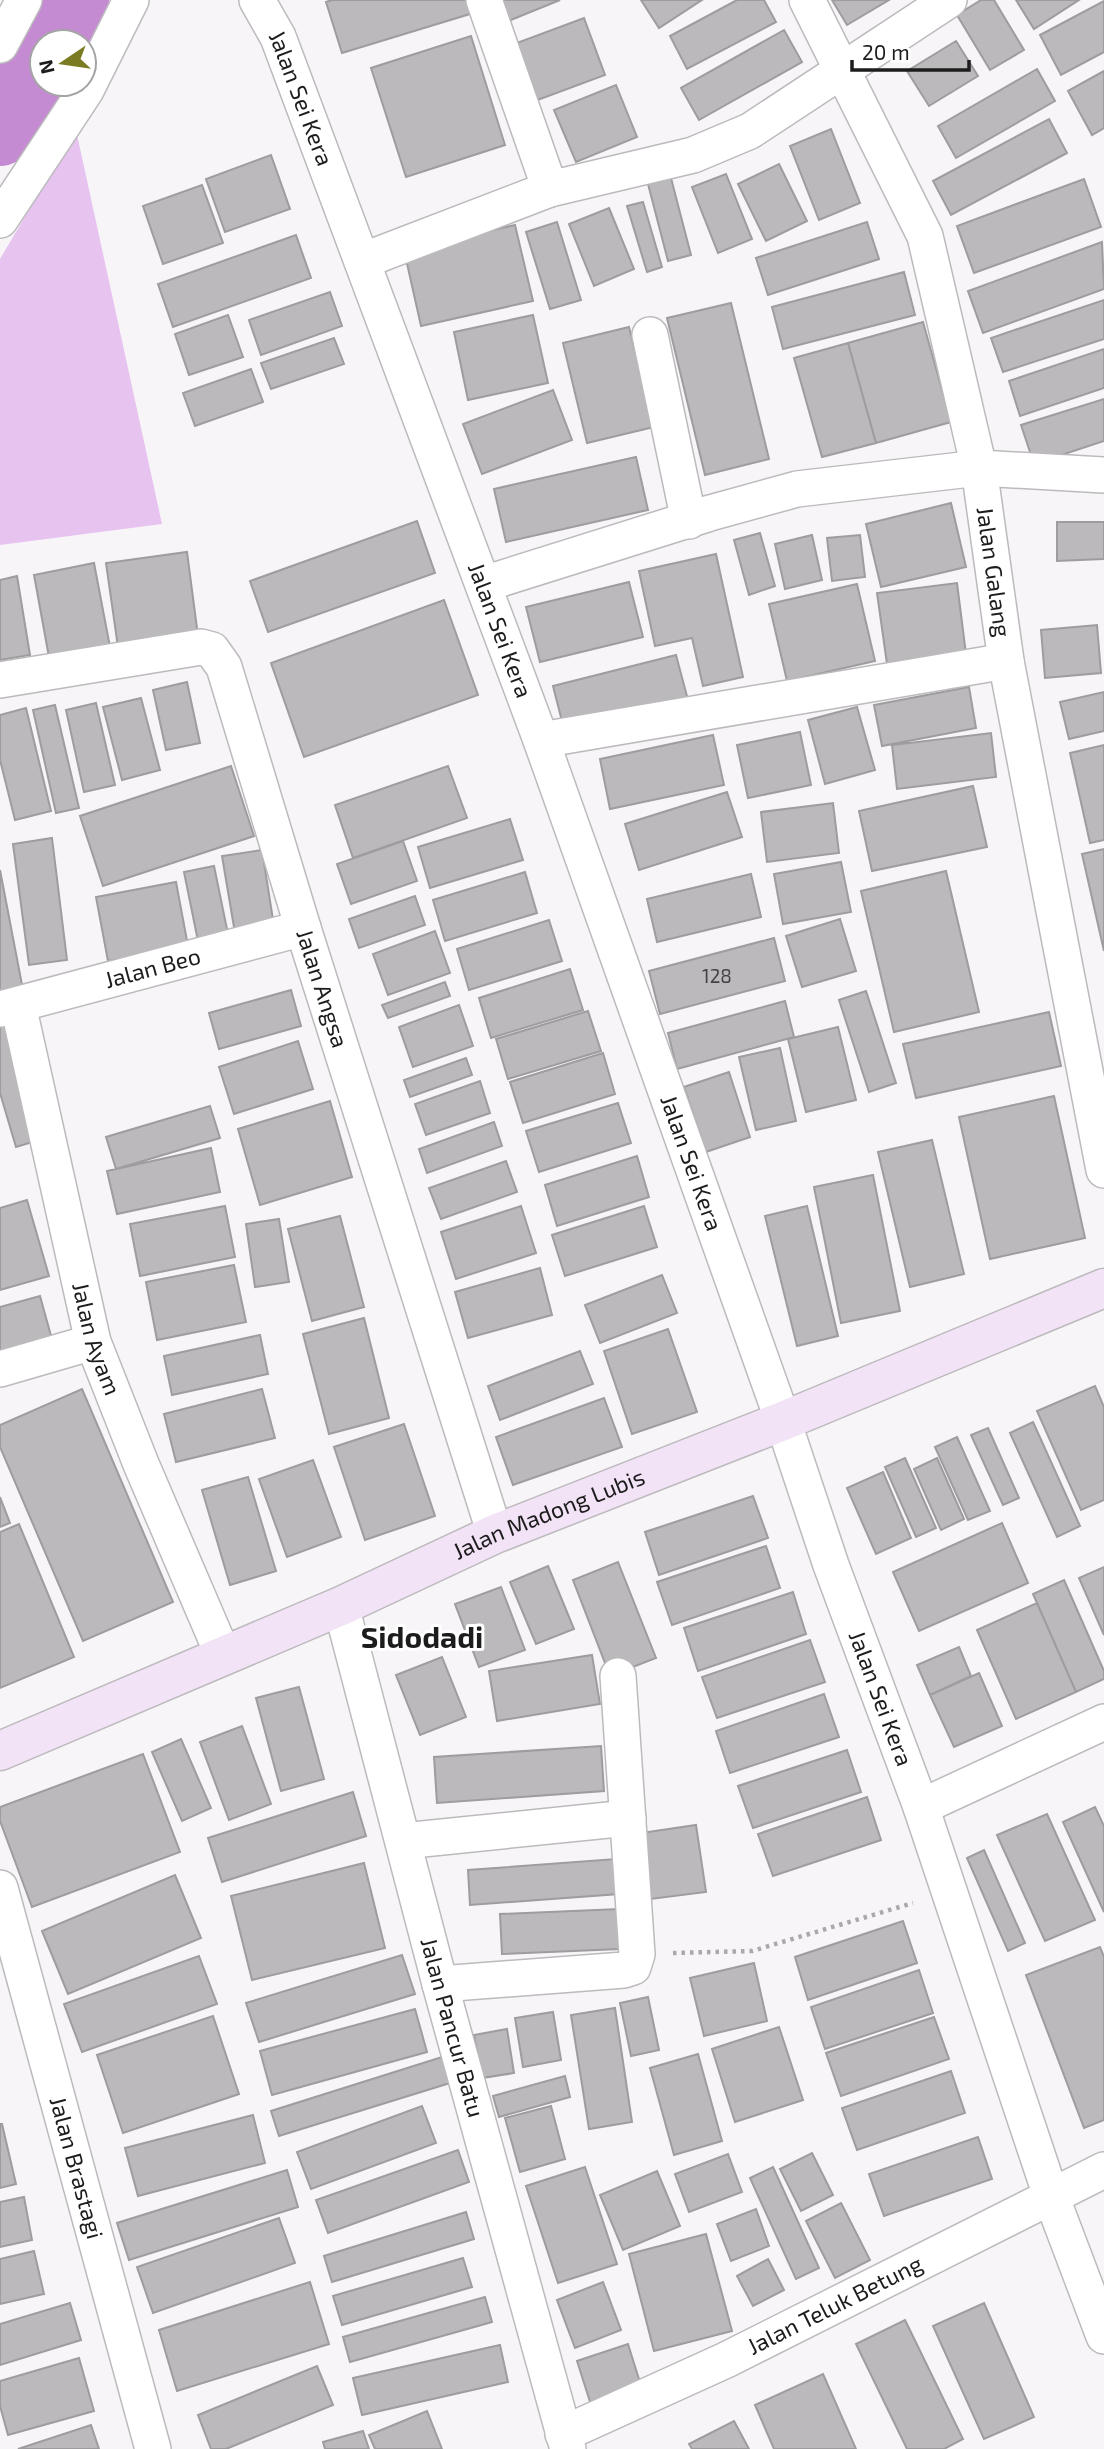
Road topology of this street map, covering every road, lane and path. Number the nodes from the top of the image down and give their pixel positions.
1 (24, 0) edge
2 (131, 0) edge
3 (257, 0) edge
4 (484, 0) edge
5 (807, 0) edge
6 (949, 0) edge
7 (0, 45) edge
8 (844, 71) junction
9 (550, 189) junction
10 (0, 220) edge
11 (362, 261) junction
12 (650, 335) dead end
13 (979, 468) junction
14 (1104, 475) edge
15 (689, 521) junction
16 (484, 584) junction
17 (1006, 661) junction
18 (0, 680) edge
19 (541, 740) junction
20 (303, 928) junction
21 (9, 1007) edge
22 (1104, 1170) edge
23 (1104, 1288) edge
24 (93, 1342) junction
25 (0, 1369) edge
26 (783, 1421) junction
27 (495, 1534) junction
28 (341, 1606) junction
29 (223, 1656) junction
30 (618, 1676) dead end
31 (1104, 1722) edge
32 (0, 1751) edge
33 (921, 1807) junction
34 (628, 1818) junction
35 (403, 1841) junction
36 (0, 1888) edge
37 (949, 1892) junction
38 (637, 1954) junction
39 (440, 1984) junction
40 (1104, 2170) edge
41 (1051, 2196) junction
42 (1104, 2336) edge
43 (566, 2442) edge
44 (153, 2449) edge

1 - 7 street
2 - 10 street
3 - 11 street, Jalan Sei Kera
4 - 9 street
5 - 8 street, Jalan Galang
6 - 8 street
8 - 9 street
8 - 13 street, Jalan Galang
9 - 11 street
11 - 16 street, Jalan Sei Kera
12 - 15 street
13 - 14 street
13 - 15 street
13 - 17 street, Jalan Galang
15 - 16 street
16 - 19 street, Jalan Sei Kera
17 - 19 street
17 - 22 street, Jalan Galang
18 - 20 street, Jalan Angsa
19 - 26 street, Jalan Sei Kera
20 - 21 street, Jalan Beo
20 - 27 street, Jalan Angsa
21 - 24 street, Jalan Ayam
23 - 26 street, Jalan Madong Lubis
24 - 25 street
24 - 29 street, Jalan Ayam
26 - 27 street, Jalan Madong Lubis
26 - 33 street, Jalan Sei Kera
27 - 28 street, Jalan Madong Lubis
28 - 29 street, Jalan Madong Lubis
28 - 35 street, Jalan Pancur Batu
29 - 32 street, Jalan Madong Lubis
30 - 34 street
31 - 33 street
33 - 37 street, Jalan Sei Kera
34 - 35 street
34 - 38 street
35 - 39 street, Jalan Pancur Batu
36 - 44 street, Jalan Brastagi
37 - 38 path
37 - 41 street, Jalan Sei Kera
38 - 39 street
39 - 43 street, Jalan Pancur Batu
40 - 41 street, Jalan Teluk Betung
41 - 42 street, Jalan Sei Kera
41 - 43 street, Jalan Teluk Betung

